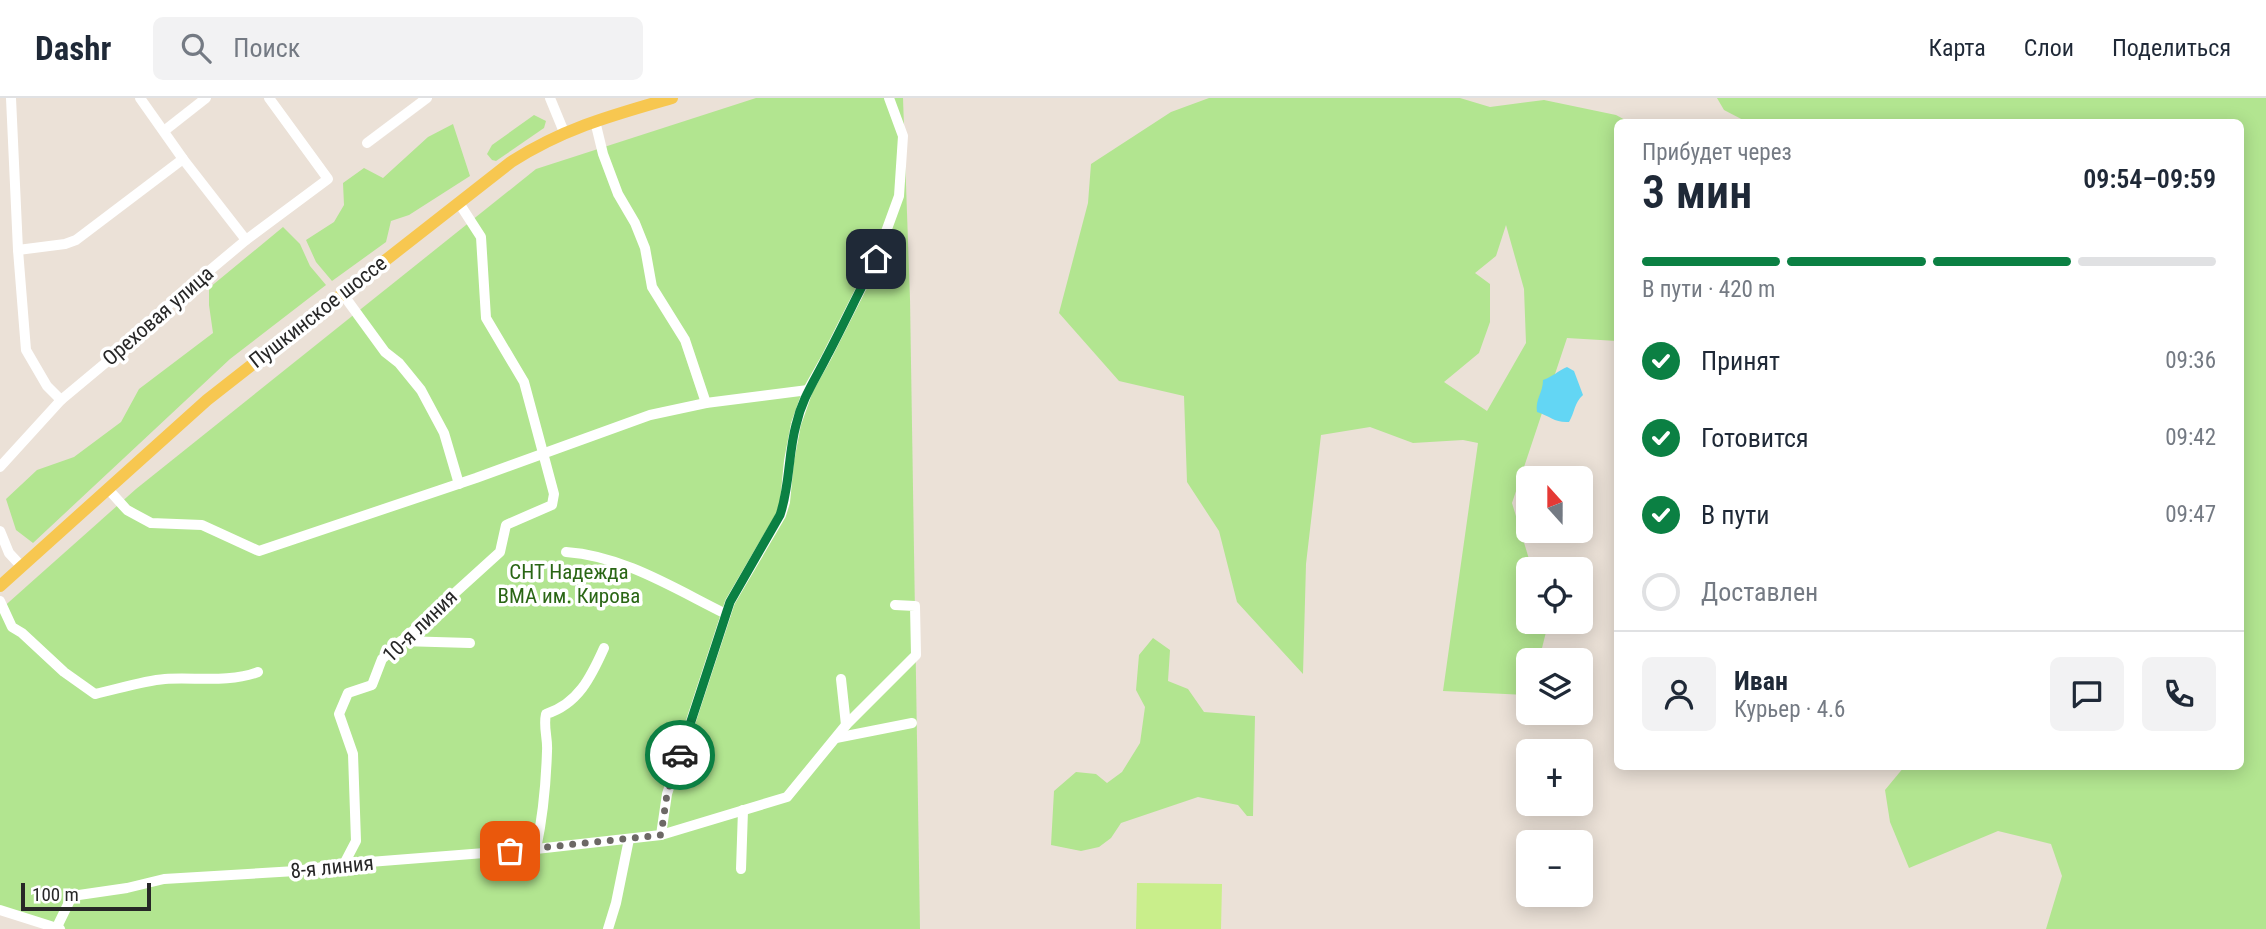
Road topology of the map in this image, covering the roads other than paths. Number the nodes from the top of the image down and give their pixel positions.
1 (11, 98) edge
2 (141, 98) edge
3 (206, 98) edge
4 (269, 98) edge
5 (427, 98) edge
6 (550, 98) edge
7 (673, 98) edge
8 (889, 98) edge
9 (595, 121) junction
10 (164, 131) junction
11 (565, 132) junction
12 (368, 143) dead end
13 (183, 159) junction
14 (459, 203) junction
15 (246, 240) junction
16 (18, 250) junction
17 (342, 293) junction
18 (807, 390) junction
19 (61, 401) junction
20 (706, 403) junction
21 (545, 454) junction
22 (0, 467) edge
23 (460, 484) junction
24 (108, 489) junction
25 (0, 531) edge
26 (566, 552) dead end
27 (22, 567) junction
28 (0, 586) edge
29 (0, 601) edge
30 (895, 605) dead end
31 (726, 614) junction
32 (401, 641) junction
33 (470, 643) dead end
34 (604, 648) dead end
35 (258, 672) dead end
36 (841, 679) dead end
37 (912, 723) dead end
38 (846, 725) junction
39 (835, 738) junction
40 (743, 810) junction
41 (661, 835) junction
42 (629, 839) junction
43 (536, 849) junction
44 (344, 864) junction
45 (741, 869) dead end
46 (0, 910) edge
47 (57, 928) edge
48 (608, 929) edge

1 - 16 street
2 - 10 street
3 - 10 street
4 - 15 street, Ореховая улица
5 - 12 street
6 - 11 street
7 - 9 main road, Пушкинское шоссе
8 - 18 street
9 - 11 main road, Пушкинское шоссе
9 - 20 street
10 - 13 street
11 - 14 main road, Пушкинское шоссе
13 - 15 street
13 - 16 street
14 - 17 main road, Пушкинское шоссе
14 - 21 street
15 - 19 street, Ореховая улица
16 - 19 street
17 - 23 street
17 - 24 main road, Пушкинское шоссе
18 - 20 street
18 - 31 street
19 - 22 street, Ореховая улица
20 - 21 street
21 - 23 street
21 - 32 street, 10-я линия
23 - 24 street
24 - 27 main road, Пушкинское шоссе
25 - 27 street
26 - 31 street
27 - 28 main road, Пушкинское шоссе
29 - 35 street
30 - 38 street, 8-я линия
31 - 41 street
32 - 33 street
32 - 44 street, 10-я линия
34 - 43 street
36 - 38 street
37 - 39 street
38 - 39 street, 8-я линия
39 - 40 street, 8-я линия
40 - 41 street, 8-я линия
40 - 45 street
41 - 42 street, 8-я линия
42 - 43 street, 8-я линия
42 - 48 street
43 - 44 street, 8-я линия
44 - 47 street, 8-я линия
46 - 47 street

